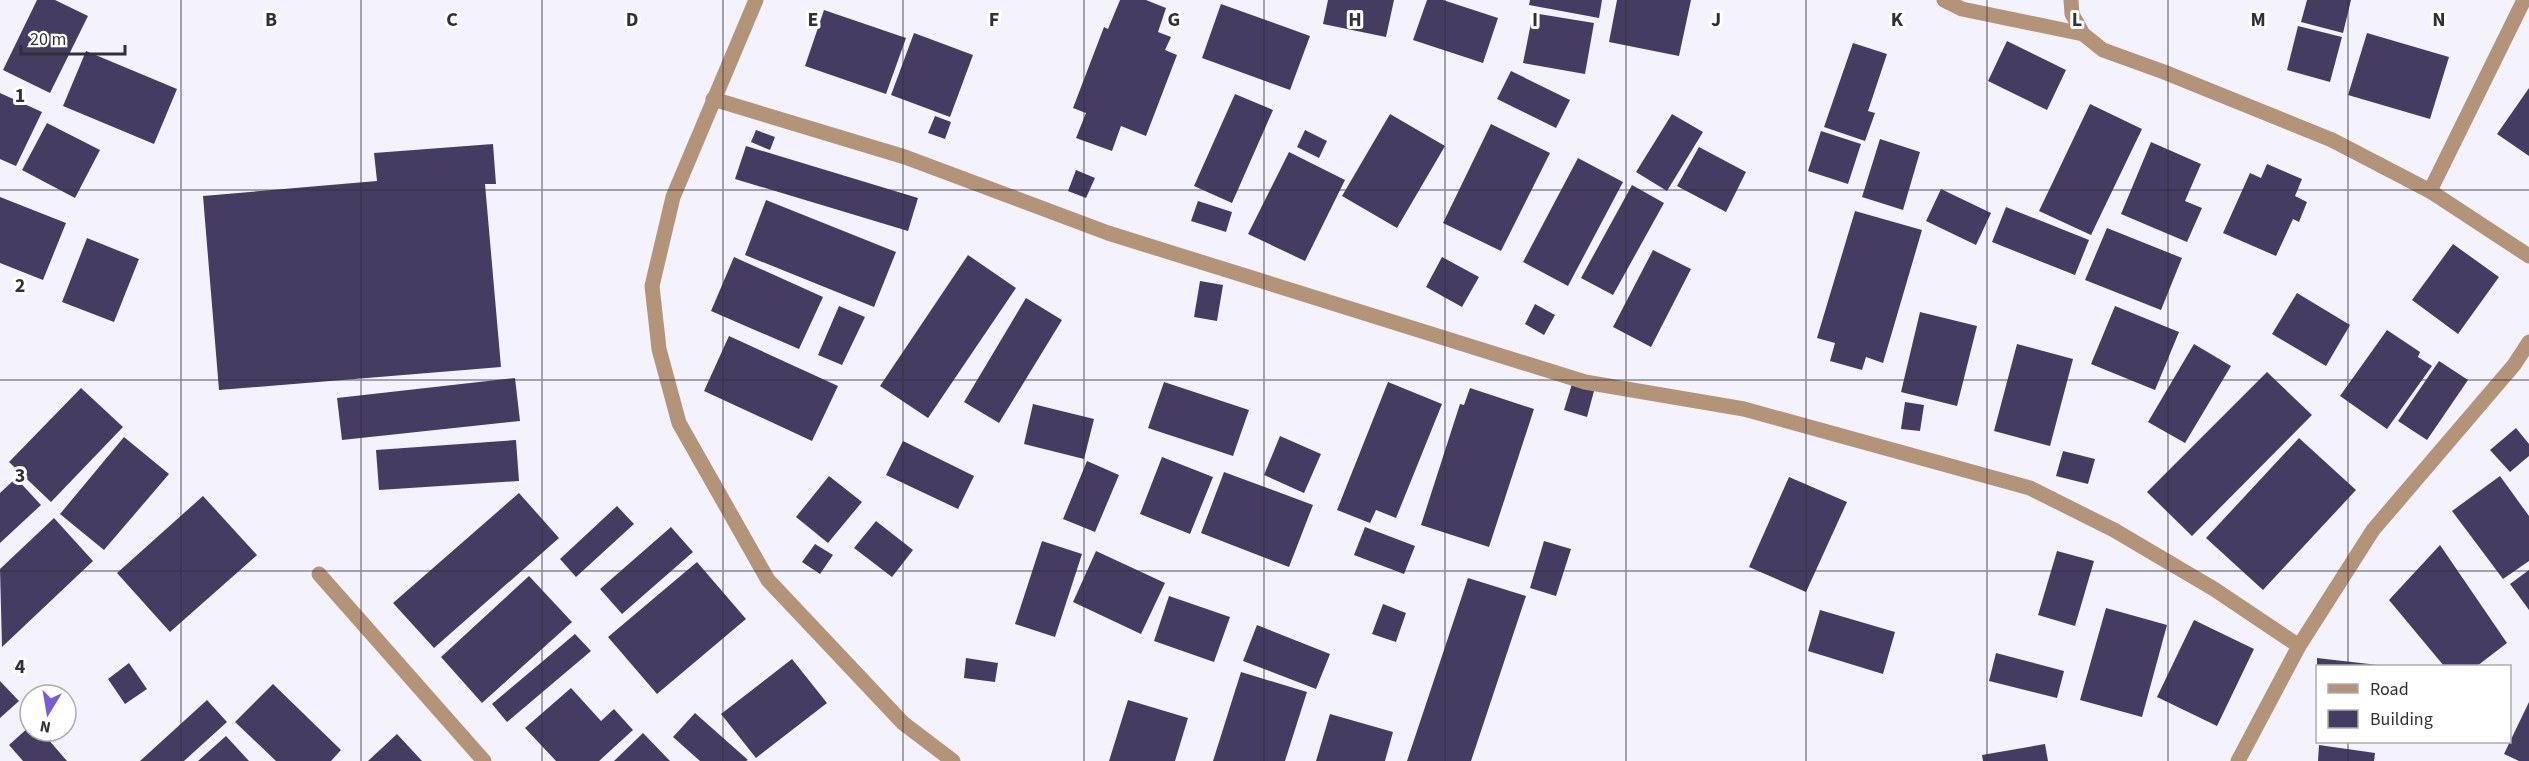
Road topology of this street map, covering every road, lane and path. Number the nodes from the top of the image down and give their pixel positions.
1 (756, 0) edge
2 (1944, 0) edge
3 (2071, 0) edge
4 (2524, 0) edge
5 (2084, 34) junction
6 (713, 99) junction
7 (2430, 190) junction
8 (2529, 256) edge
9 (2529, 342) edge
10 (319, 573) dead end
11 (2299, 646) junction
12 (484, 761) edge
13 (953, 761) edge
14 (2238, 761) edge

1 - 6 street
2 - 5 street
3 - 5 street
4 - 7 street
5 - 7 street
6 - 11 street
6 - 13 street
7 - 8 street
9 - 11 street
10 - 12 street
11 - 14 street

